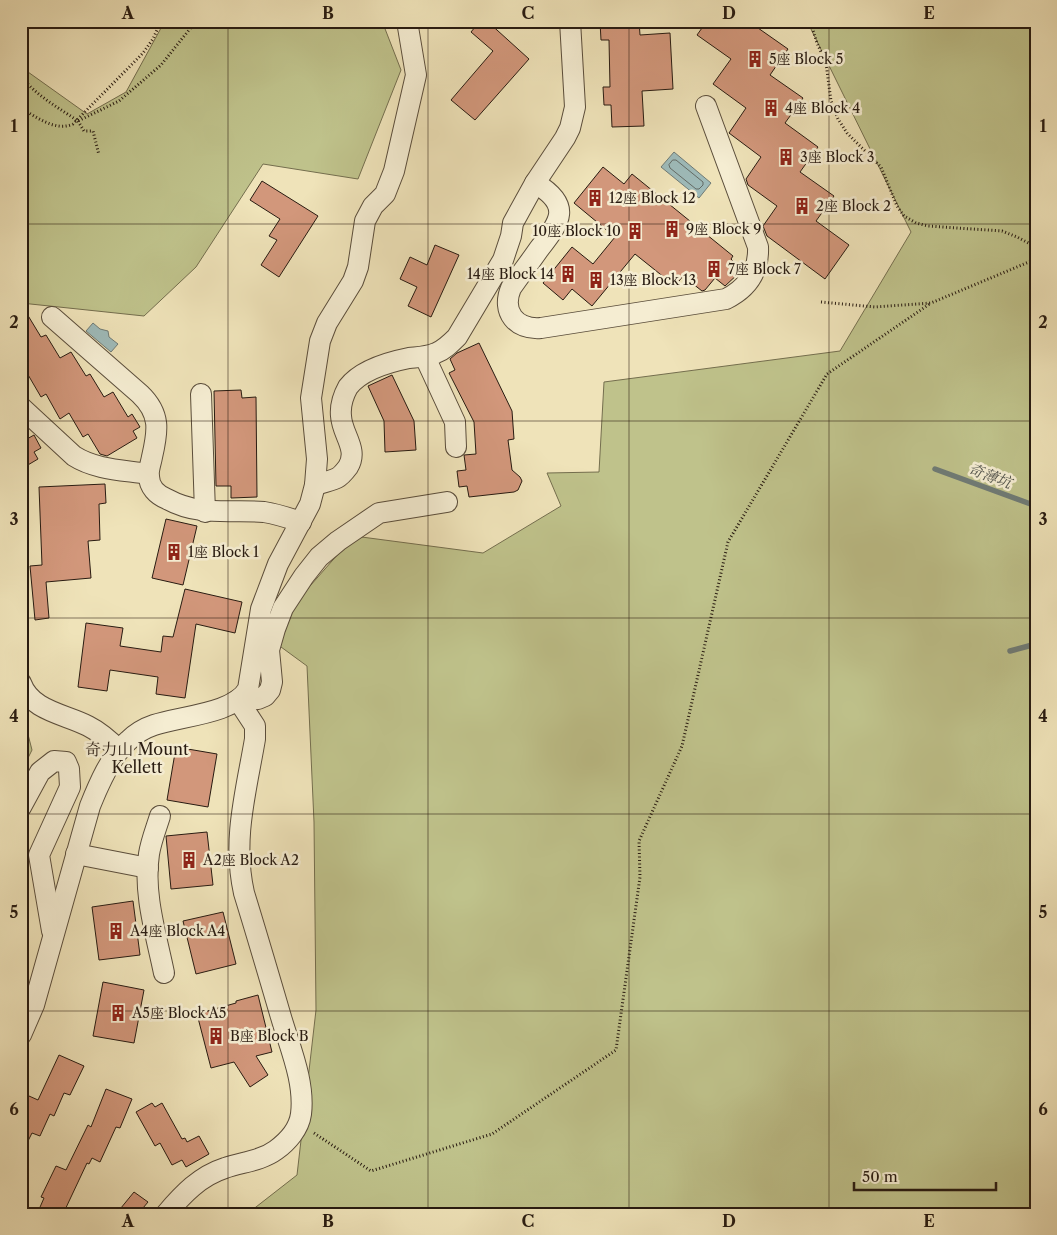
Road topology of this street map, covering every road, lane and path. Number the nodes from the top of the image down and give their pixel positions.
1 (161, 21) edge
2 (194, 21) edge
3 (407, 21) edge
4 (570, 21) edge
5 (810, 21) edge
6 (21, 76) edge
7 (706, 106) dead end
8 (21, 108) edge
9 (78, 121) junction
10 (99, 155) dead end
11 (535, 183) junction
12 (1036, 247) edge
13 (1036, 259) edge
14 (821, 302) dead end
15 (931, 303) junction
16 (52, 317) dead end
17 (425, 357) junction
18 (201, 394) dead end
19 (21, 407) edge
20 (456, 447) dead end
21 (150, 479) junction
22 (315, 485) junction
23 (447, 502) dead end
24 (205, 512) junction
25 (301, 522) junction
26 (21, 683) edge
27 (238, 700) junction
28 (119, 750) junction
29 (21, 807) edge
30 (160, 816) dead end
31 (76, 854) junction
32 (148, 868) junction
33 (53, 938) junction
34 (164, 973) dead end
35 (21, 1035) edge
36 (299, 1123) junction
37 (166, 1214) edge

1 - 9 path
2 - 9 path
3 - 22 street
4 - 11 street
5 - 12 path
6 - 9 path
7 - 11 street
8 - 9 path
9 - 10 path
11 - 17 street
13 - 15 path
14 - 15 path
15 - 36 path
16 - 21 street
17 - 20 street
17 - 22 street
18 - 24 street
19 - 21 street
21 - 24 street
22 - 25 street
23 - 27 street
24 - 25 street
25 - 27 street
26 - 28 street
27 - 28 street
27 - 36 street
28 - 31 street
29 - 33 street
30 - 32 street
31 - 32 street
31 - 33 street
32 - 34 street
33 - 35 street
36 - 37 street

